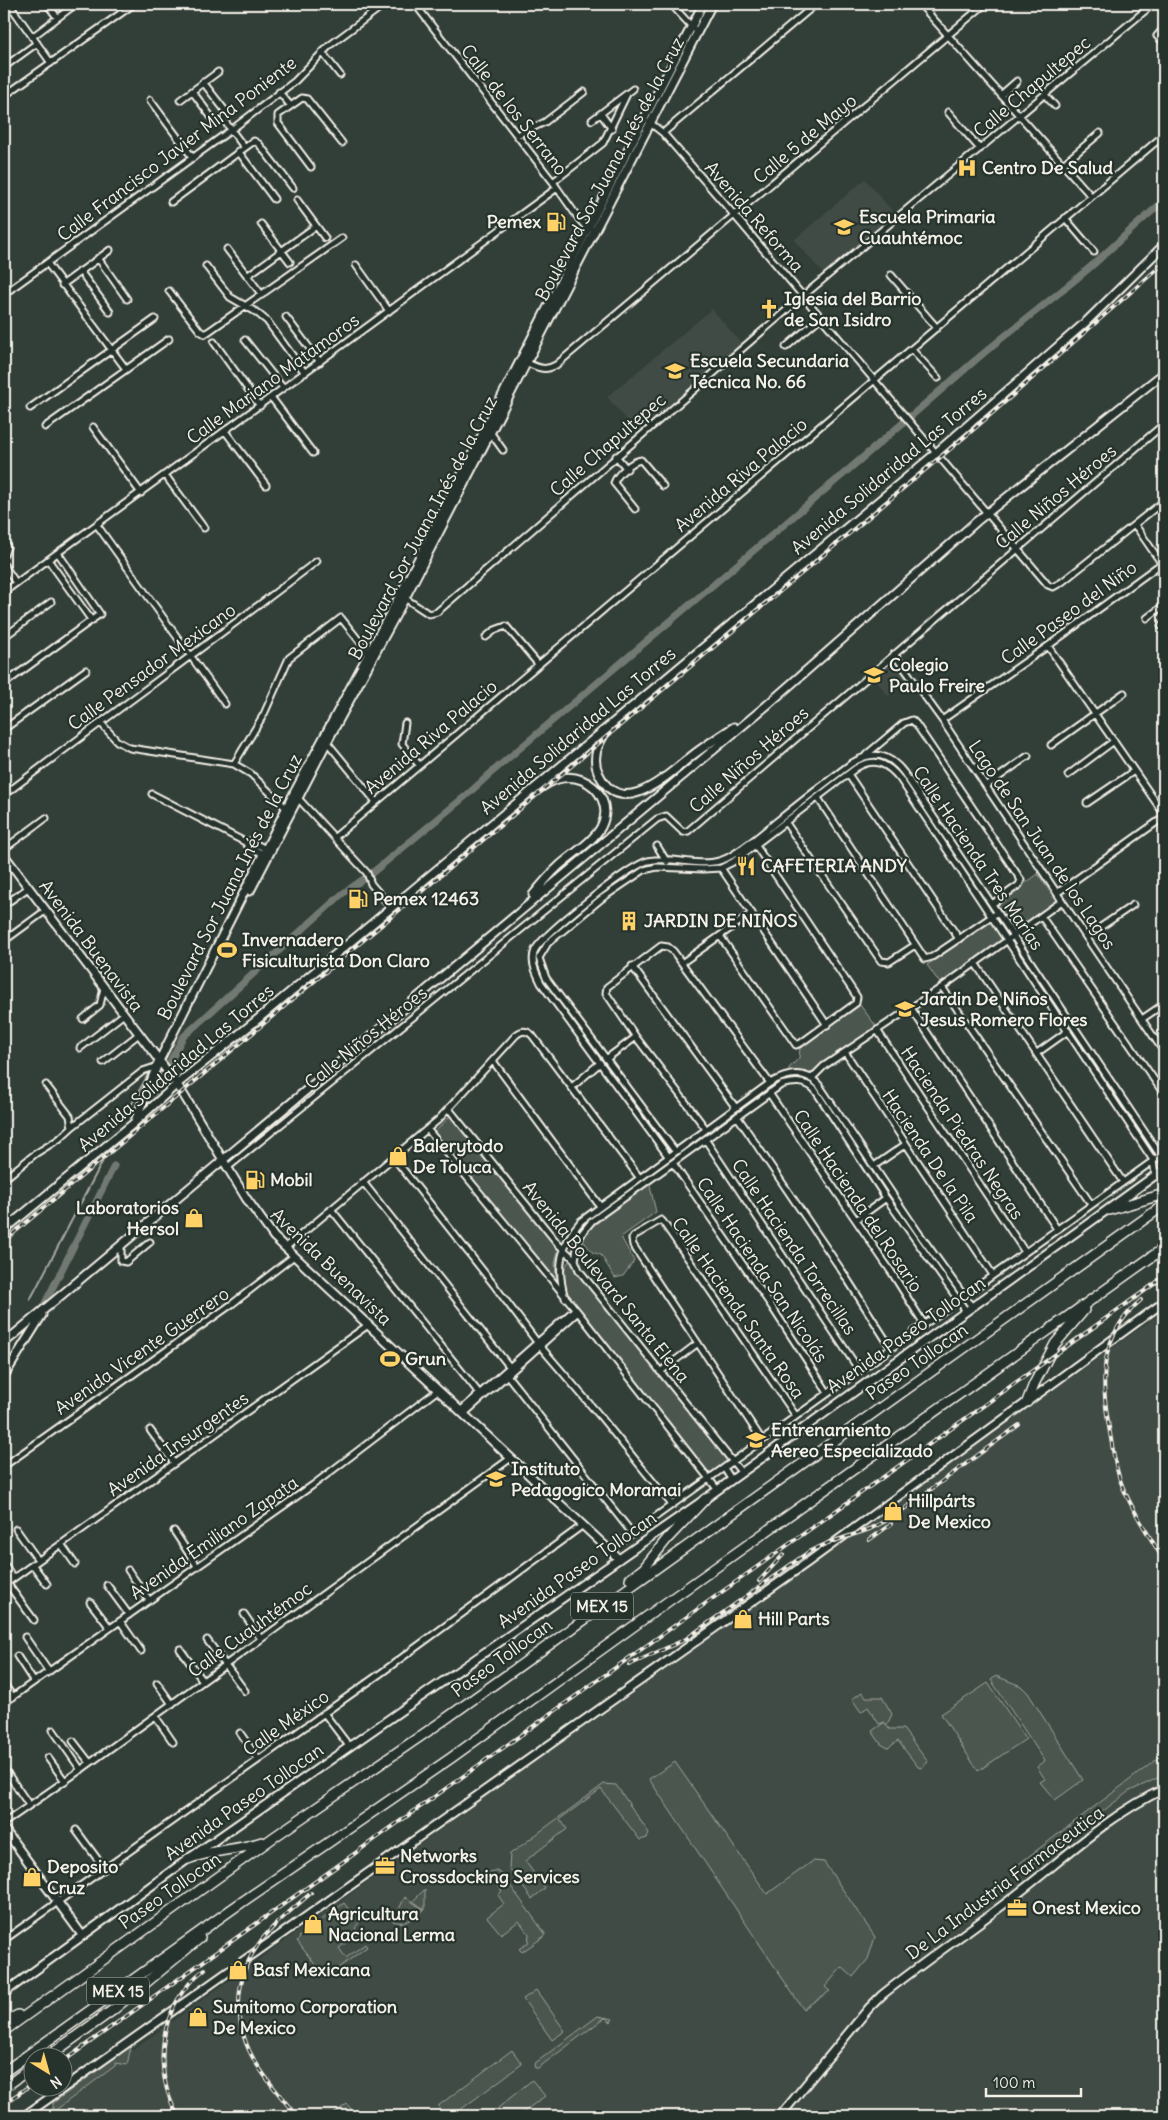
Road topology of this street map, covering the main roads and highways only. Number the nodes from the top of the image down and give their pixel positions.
1 (703, 4) edge
2 (712, 4) edge
3 (647, 121) junction
4 (1164, 245) edge
5 (523, 361) junction
6 (1164, 373) edge
7 (402, 596) junction
8 (766, 706) junction
9 (614, 720) junction
10 (296, 796) junction
11 (482, 831) junction
12 (4, 856) edge
13 (525, 905) junction
14 (162, 1066) junction
15 (177, 1084) junction
16 (134, 1123) junction
17 (222, 1160) junction
18 (1164, 1169) edge
19 (1164, 1194) edge
20 (1164, 1205) edge
21 (1109, 1210) junction
22 (4, 1230) edge
23 (1164, 1248) edge
24 (1093, 1299) junction
25 (1164, 1302) edge
26 (46, 1308) junction
27 (4, 1343) edge
28 (4, 1376) edge
29 (1027, 1402) junction
30 (705, 1499) junction
31 (619, 1559) junction
32 (611, 1600) junction
33 (1164, 1789) edge
34 (4, 1829) edge
35 (274, 1837) junction
36 (188, 1860) junction
37 (232, 1909) junction
38 (82, 1935) junction
39 (4, 1993) edge
40 (38, 2005) junction
41 (4, 2022) edge
42 (4, 2031) edge
43 (60, 2048) edge
44 (4, 2072) edge
45 (22, 2074) edge
46 (4, 2088) edge
47 (24, 2116) edge
48 (780, 2116) edge

1 - 3 main road, Boulevard Sor Juana Inés de la Cruz
2 - 3 main road, Boulevard Sor Juana Inés de la Cruz
3 - 5 main road, Boulevard Sor Juana Inés de la Cruz
4 - 9 main road, Avenida Solidaridad Las Torres
5 - 7 main road, Boulevard Sor Juana Inés de la Cruz
5 - 7 main road, Boulevard Sor Juana Inés de la Cruz
6 - 8 main road
7 - 10 main road, Boulevard Sor Juana Inés de la Cruz
7 - 10 main road, Boulevard Sor Juana Inés de la Cruz
8 - 9 main road
8 - 13 main road
9 - 11 main road, Avenida Solidaridad Las Torres
10 - 14 main road, Boulevard Sor Juana Inés de la Cruz
11 - 13 main road
11 - 15 main road, Avenida Solidaridad Las Torres
12 - 14 main road, Avenida Buenavista
13 - 17 main road
14 - 15 main road, Avenida Buenavista
14 - 16 main road, Boulevard Sor Juana Inés de la Cruz
15 - 16 main road, Avenida Solidaridad Las Torres
15 - 17 main road, Avenida Buenavista
16 - 22 main road, Avenida Solidaridad Las Torres
17 - 26 main road
17 - 31 main road, Avenida Buenavista
18 - 21 main road, Avenida Paseo Tollocan
19 - 21 highway
20 - 32 highway, Paseo Tollocan / MEX 15
21 - 30 main road, Avenida Paseo Tollocan
23 - 24 highway, MEX 15
24 - 29 highway
24 - 37 highway, MEX 15
25 - 29 main road
26 - 27 main road
26 - 28 main road
29 - 47 main road
30 - 31 main road, Avenida Paseo Tollocan
30 - 32 highway
31 - 36 main road, Avenida Paseo Tollocan
32 - 35 highway, Paseo Tollocan / MEX 15
33 - 48 main road, De La Industria Farmaceutica
34 - 38 main road
35 - 36 highway
35 - 40 highway, Paseo Tollocan / MEX 15
36 - 38 main road, Avenida Paseo Tollocan
37 - 43 highway
37 - 44 highway, MEX 15
38 - 39 main road, Avenida Paseo Tollocan
40 - 41 highway
40 - 42 highway, Paseo Tollocan / MEX 15
45 - 46 highway

